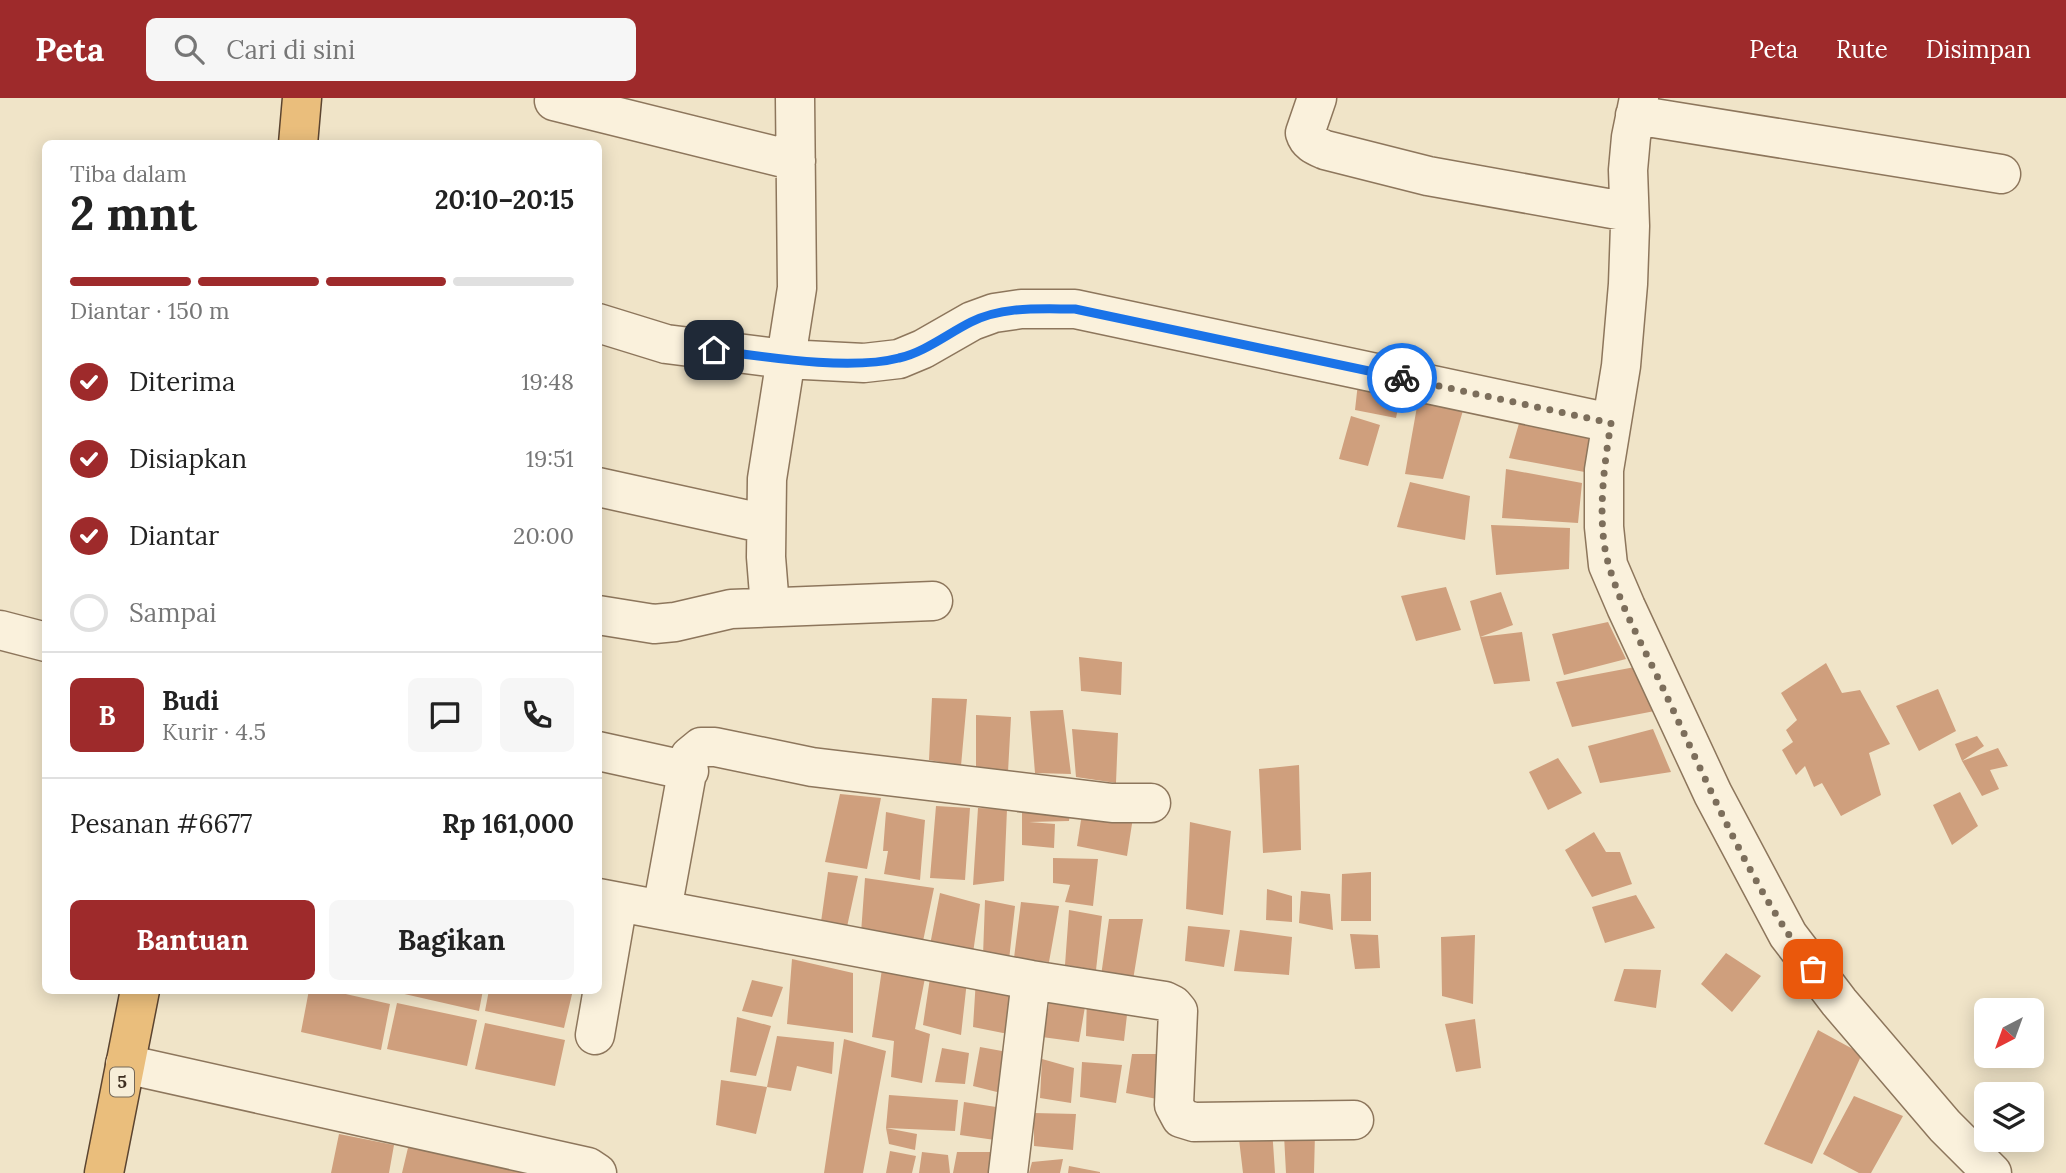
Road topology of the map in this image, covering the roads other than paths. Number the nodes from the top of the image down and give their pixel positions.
1 (302, 98) edge
2 (795, 98) edge
3 (1317, 98) edge
4 (554, 101) dead end
5 (1637, 107) edge
6 (298, 140) edge
7 (796, 161) junction
8 (2001, 174) dead end
9 (1629, 212) junction
10 (602, 324) edge
11 (786, 359) junction
12 (1611, 423) junction
13 (602, 488) edge
14 (766, 524) junction
15 (933, 601) dead end
16 (770, 607) junction
17 (602, 616) edge
18 (0, 630) edge
19 (42, 641) edge
20 (602, 752) edge
21 (688, 772) junction
22 (1151, 803) dead end
23 (608, 900) edge
24 (662, 910) junction
25 (602, 962) edge
26 (1031, 979) junction
27 (139, 994) edge
28 (599, 994) edge
29 (595, 1035) dead end
30 (125, 1064) junction
31 (1354, 1120) dead end
32 (104, 1173) edge
33 (597, 1173) edge
34 (1008, 1173) edge
35 (1992, 1173) edge

1 - 6 highway
2 - 7 street
3 - 9 street
4 - 7 street
5 - 8 street
5 - 9 street
7 - 11 street
9 - 12 street
10 - 11 street
11 - 12 street
11 - 14 street
12 - 35 street
13 - 14 street
14 - 16 street
15 - 16 street
16 - 17 street
18 - 19 street
20 - 21 street
21 - 22 street
21 - 24 street
23 - 24 street
23 - 25 street
24 - 26 street
26 - 31 street
26 - 34 street
27 - 30 highway, 5
28 - 29 street
30 - 32 highway, 5
30 - 33 street

